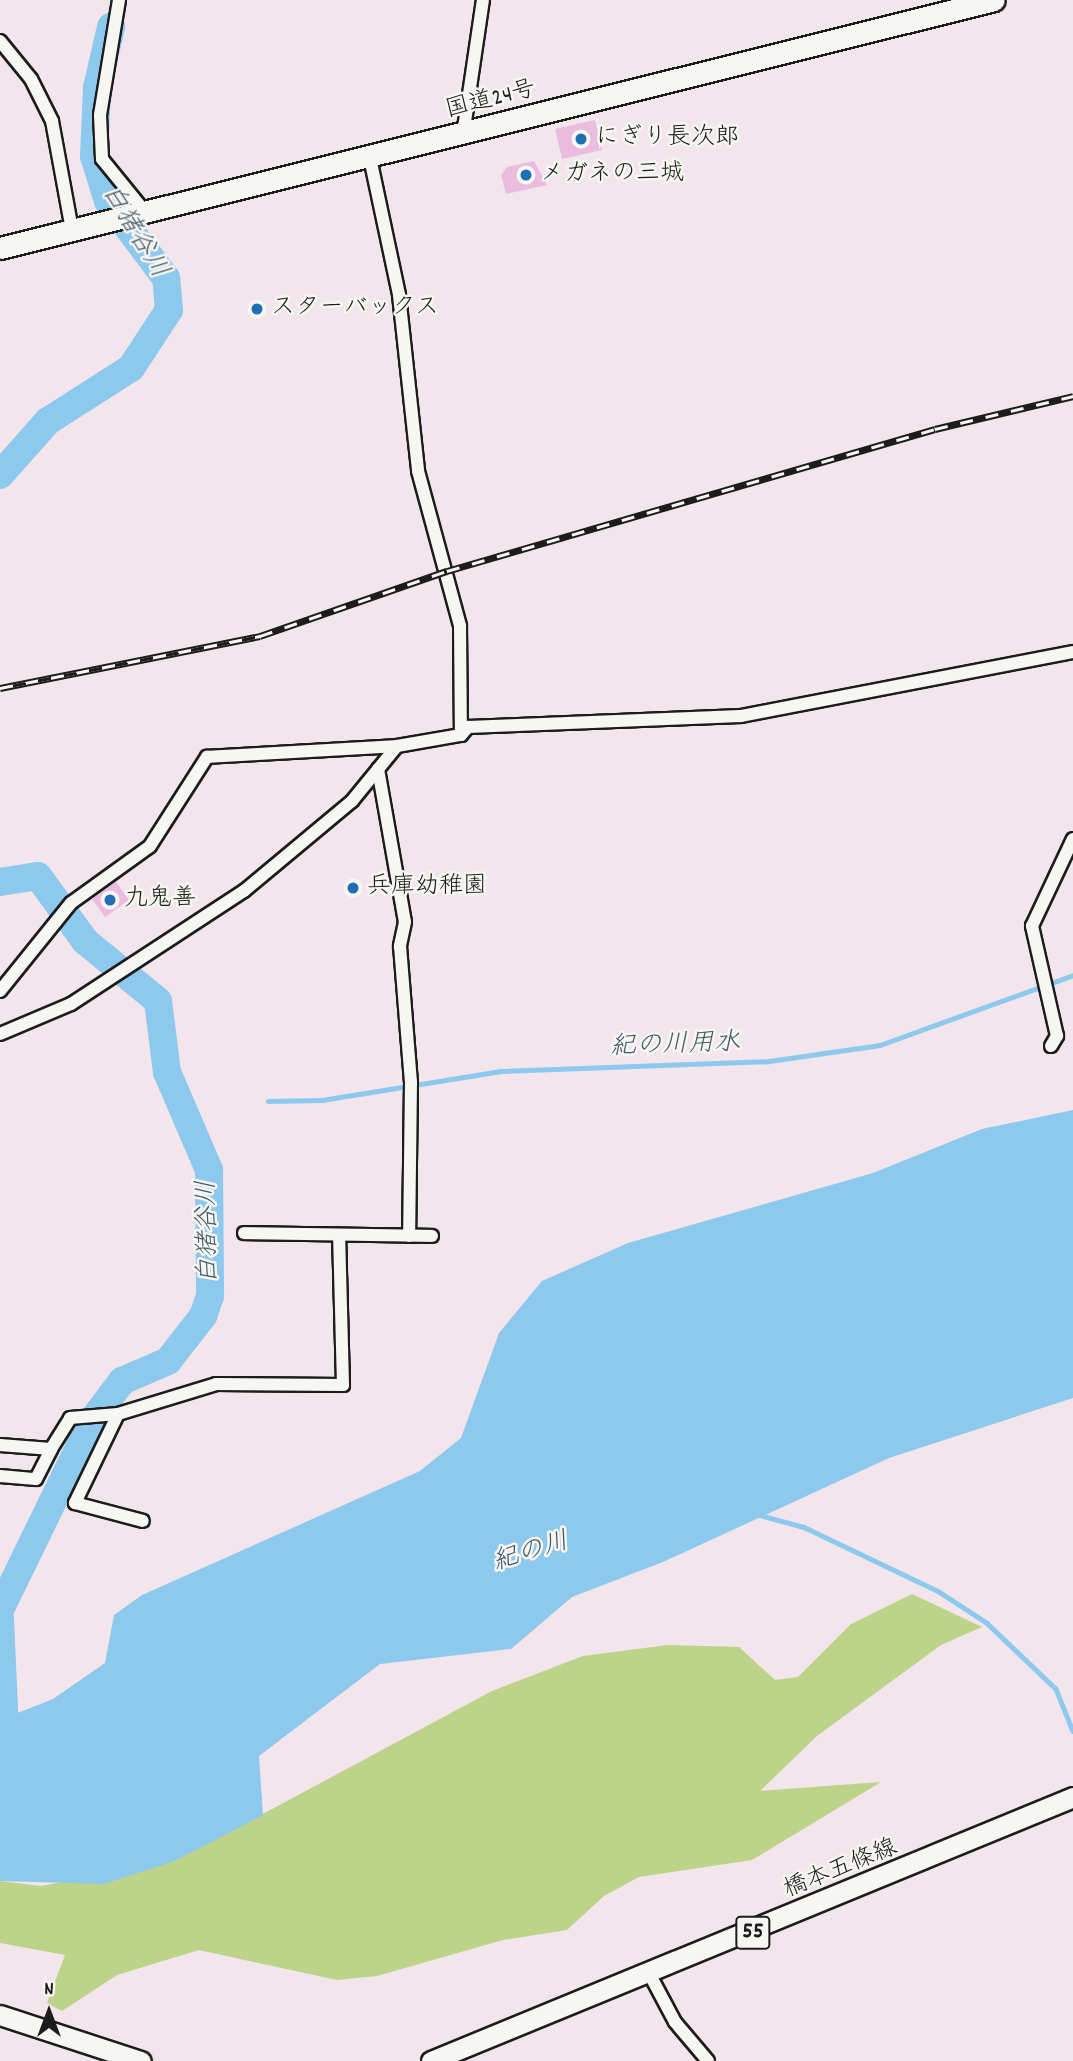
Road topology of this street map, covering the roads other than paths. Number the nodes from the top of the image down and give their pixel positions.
1 (119, 0) edge
2 (483, 0) edge
3 (994, 0) edge
4 (0, 41) edge
5 (463, 135) junction
6 (370, 158) junction
7 (145, 212) junction
8 (72, 230) junction
9 (0, 248) edge
10 (1073, 652) edge
11 (461, 735) junction
12 (397, 746) junction
13 (378, 769) junction
14 (1073, 839) edge
15 (0, 991) edge
16 (0, 1034) edge
17 (1051, 1046) dead end
18 (244, 1233) dead end
19 (339, 1235) junction
20 (409, 1236) junction
21 (432, 1236) dead end
22 (118, 1414) junction
23 (0, 1444) edge
24 (51, 1449) junction
25 (0, 1476) edge
26 (143, 1521) dead end
27 (1073, 1797) edge
28 (650, 1975) junction
29 (0, 2015) edge
30 (141, 2061) edge
31 (431, 2061) edge
32 (708, 2061) edge

1 - 7 street
2 - 5 street
3 - 5 highway, 国道24号
4 - 8 street
5 - 6 highway, 国道24号
6 - 7 highway, 国道24号
6 - 11 street
7 - 8 highway, 国道24号
8 - 9 highway, 国道24号
10 - 11 street
11 - 12 street
12 - 13 street
12 - 15 street
13 - 16 street
13 - 20 street
14 - 17 street
18 - 19 street
19 - 20 street
19 - 22 street
20 - 21 street
22 - 24 street
22 - 26 street
23 - 24 street
24 - 25 street
27 - 28 main road, 橋本五條線 / 55
28 - 31 main road, 橋本五條線 / 55
28 - 32 street
29 - 30 main road

